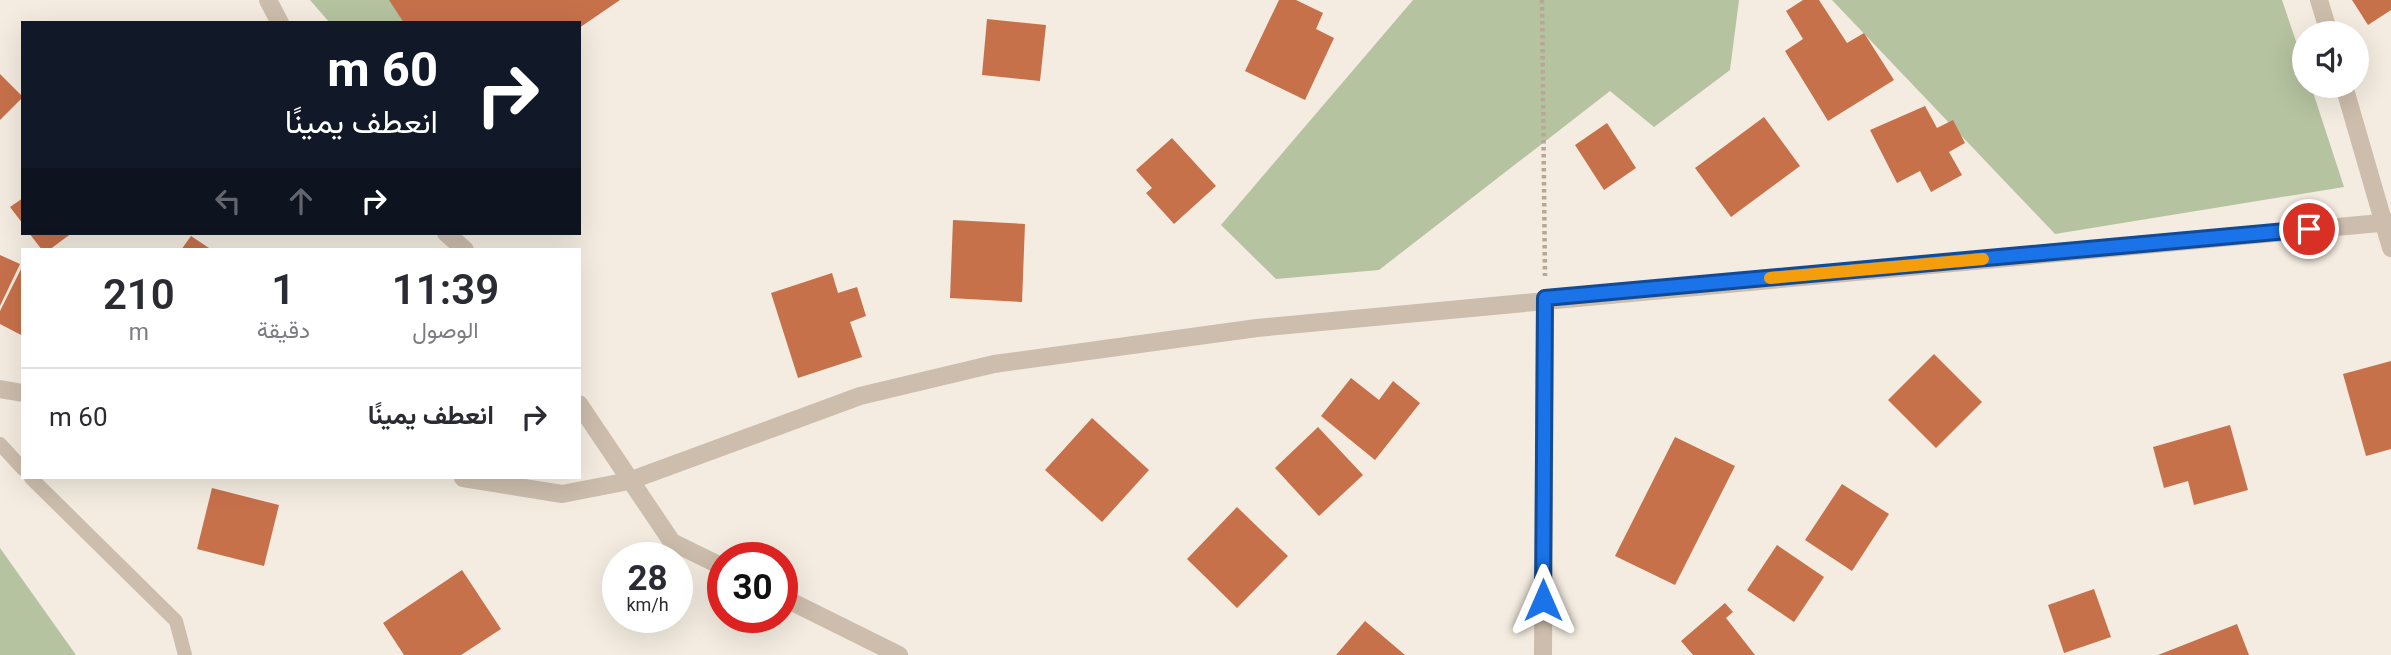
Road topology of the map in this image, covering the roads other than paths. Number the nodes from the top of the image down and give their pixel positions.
1 (268, 0) edge
2 (2319, 0) edge
3 (279, 21) edge
4 (2325, 21) edge
5 (2348, 98) edge
6 (2387, 222) edge
7 (448, 235) edge
8 (463, 248) edge
9 (2391, 248) edge
10 (1545, 298) junction
11 (0, 389) edge
12 (21, 393) edge
13 (581, 407) edge
14 (0, 444) edge
15 (21, 467) edge
16 (33, 479) edge
17 (469, 479) edge
18 (629, 481) junction
19 (707, 559) edge
20 (798, 605) edge
21 (185, 655) edge
22 (900, 655) edge
23 (1543, 655) edge

1 - 3 street
2 - 4 street
5 - 6 street
6 - 9 street
6 - 10 street
7 - 8 street
10 - 18 street
10 - 23 street
11 - 12 street
13 - 18 street
14 - 15 lane
16 - 21 lane
17 - 18 street
18 - 19 street
20 - 22 street

